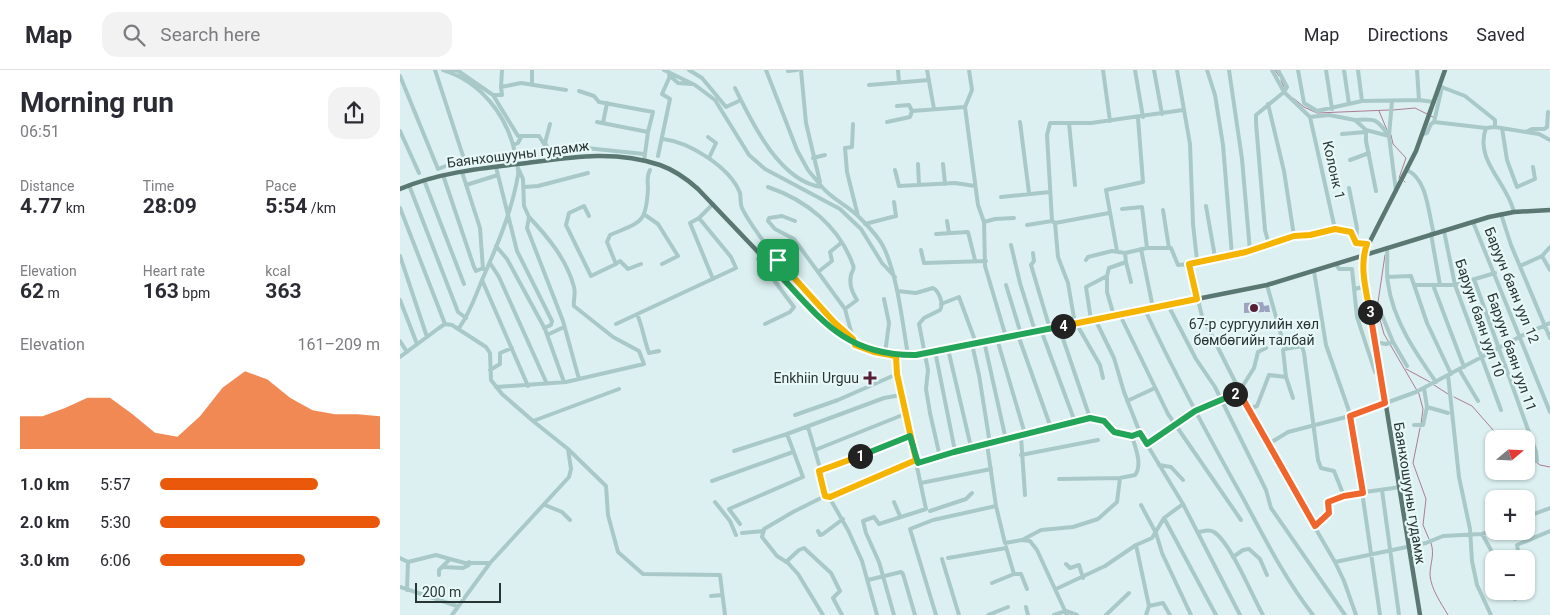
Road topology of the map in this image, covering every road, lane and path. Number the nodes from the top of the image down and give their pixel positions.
1 (435, 70) edge
2 (443, 70) edge
3 (470, 70) edge
4 (502, 70) edge
5 (532, 70) edge
6 (665, 70) edge
7 (689, 70) edge
8 (766, 70) edge
9 (797, 70) edge
10 (801, 70) edge
11 (898, 70) edge
12 (927, 70) edge
13 (969, 70) edge
14 (1103, 70) edge
15 (1135, 70) edge
16 (1154, 70) edge
17 (1177, 70) edge
18 (1207, 70) edge
19 (1229, 70) edge
20 (1272, 70) edge
21 (1278, 70) edge
22 (1298, 70) edge
23 (1326, 70) edge
24 (1344, 70) edge
25 (1358, 70) edge
26 (1417, 70) edge
27 (1445, 70) edge
28 (788, 71) dead end
29 (449, 72) junction
30 (400, 76) edge
31 (670, 76) junction
32 (468, 78) junction
33 (929, 80) junction
34 (900, 82) junction
35 (694, 84) junction
36 (532, 85) junction
37 (869, 85) dead end
38 (501, 87) junction
39 (1440, 87) junction
40 (735, 88) dead end
41 (566, 90) dead end
42 (703, 90) junction
43 (1285, 90) junction
44 (579, 91) dead end
45 (713, 91) junction
46 (493, 95) junction
47 (741, 100) junction
48 (1419, 100) junction
49 (1362, 101) junction
50 (1392, 101) junction
51 (607, 102) junction
52 (1434, 102) junction
53 (1268, 104) junction
54 (1349, 104) junction
55 (897, 106) dead end
56 (966, 107) junction
57 (934, 109) junction
58 (1332, 109) junction
59 (1183, 110) junction
60 (912, 111) junction
61 (1548, 112) dead end
62 (1162, 114) junction
63 (1141, 117) junction
64 (1310, 117) junction
65 (1355, 120) junction
66 (1110, 121) junction
67 (597, 122) dead end
68 (887, 122) dead end
69 (1020, 122) dead end
70 (1434, 122) junction
71 (603, 123) junction
72 (1070, 123) junction
73 (550, 124) dead end
74 (853, 124) dead end
75 (1496, 127) junction
76 (1486, 128) junction
77 (1502, 128) junction
78 (400, 131) edge
79 (1366, 131) junction
80 (648, 132) junction
81 (1526, 132) junction
82 (1342, 134) dead end
83 (1423, 134) junction
84 (1389, 136) junction
85 (521, 137) junction
86 (708, 137) dead end
87 (663, 139) junction
88 (1550, 140) edge
89 (513, 145) junction
90 (546, 147) junction
91 (644, 154) junction
92 (1369, 154) junction
93 (825, 155) dead end
94 (658, 156) dead end
95 (709, 158) junction
96 (813, 158) junction
97 (1350, 160) dead end
98 (644, 161) junction
99 (918, 164) dead end
100 (943, 164) dead end
101 (517, 166) junction
102 (496, 167) junction
103 (1533, 167) dead end
104 (650, 170) dead end
105 (895, 170) dead end
106 (1407, 170) junction
107 (462, 172) junction
108 (419, 173) dead end
109 (588, 173) dead end
110 (444, 175) junction
111 (498, 175) junction
112 (424, 180) junction
113 (820, 182) junction
114 (945, 184) junction
115 (408, 185) junction
116 (466, 185) junction
117 (919, 185) junction
118 (975, 186) junction
119 (1075, 186) dead end
120 (524, 187) junction
121 (768, 187) dead end
122 (822, 187) junction
123 (1349, 188) dead end
124 (400, 189) edge
125 (1376, 190) dead end
126 (1396, 191) junction
127 (1050, 192) junction
128 (1029, 194) junction
129 (1001, 197) dead end
130 (894, 202) dead end
131 (713, 204) junction
132 (1206, 206) dead end
133 (400, 208) edge
134 (1122, 209) dead end
135 (1163, 210) dead end
136 (1550, 210) edge
137 (1514, 212) junction
138 (1109, 213) junction
139 (509, 214) junction
140 (1501, 214) junction
141 (645, 215) junction
142 (589, 216) dead end
143 (858, 216) junction
144 (529, 217) junction
145 (700, 218) junction
146 (1014, 218) dead end
147 (795, 221) dead end
148 (947, 222) dead end
149 (984, 222) junction
150 (1054, 222) junction
151 (1473, 222) junction
152 (866, 224) junction
153 (1027, 225) dead end
154 (1335, 229) junction
155 (1444, 231) junction
156 (949, 233) junction
157 (936, 234) dead end
158 (1433, 234) junction
159 (1294, 236) junction
160 (842, 243) junction
161 (1356, 243) junction
162 (1367, 244) junction
163 (1012, 245) dead end
164 (1270, 245) junction
165 (496, 246) junction
166 (1550, 247) edge
167 (1147, 248) junction
168 (1169, 248) junction
169 (1387, 248) junction
170 (1140, 249) junction
171 (921, 250) dead end
172 (1250, 251) junction
173 (1117, 252) junction
174 (1033, 253) dead end
175 (1125, 253) junction
176 (1232, 255) junction
177 (400, 256) edge
178 (1542, 256) junction
179 (1215, 257) junction
180 (1362, 257) junction
181 (758, 259) dead end
182 (778, 260) junction
183 (975, 260) junction
184 (1086, 260) dead end
185 (1197, 260) junction
186 (986, 261) junction
187 (1126, 262) junction
188 (490, 263) junction
189 (616, 264) junction
190 (641, 264) dead end
191 (662, 264) dead end
192 (1189, 264) junction
193 (1336, 264) junction
194 (1520, 266) junction
195 (483, 268) junction
196 (770, 269) junction
197 (1550, 270) edge
198 (1314, 271) junction
199 (818, 272) junction
200 (1495, 273) junction
201 (485, 274) junction
202 (591, 276) junction
203 (1107, 276) junction
204 (895, 277) junction
205 (1387, 277) junction
206 (585, 279) dead end
207 (713, 279) junction
208 (1474, 279) junction
209 (482, 280) junction
210 (1131, 282) dead end
211 (788, 283) junction
212 (464, 284) dead end
213 (1455, 284) junction
214 (1006, 285) dead end
215 (1267, 285) junction
216 (1414, 285) junction
217 (1434, 285) junction
218 (1440, 285) junction
219 (1366, 286) junction
220 (782, 289) junction
221 (1355, 289) junction
222 (896, 291) junction
223 (884, 299) dead end
224 (1197, 299) junction
225 (400, 300) edge
226 (941, 304) junction
227 (1168, 305) junction
228 (1152, 308) junction
229 (1379, 308) dead end
230 (845, 309) junction
231 (1145, 310) junction
232 (637, 314) junction
233 (1120, 314) junction
234 (1114, 316) junction
235 (466, 318) junction
236 (1093, 320) junction
237 (1550, 323) edge
238 (446, 324) junction
239 (616, 324) dead end
240 (765, 324) dead end
241 (1075, 324) junction
242 (1545, 325) junction
243 (1059, 327) junction
244 (459, 328) junction
245 (544, 328) junction
246 (564, 328) junction
247 (1050, 328) junction
248 (1041, 330) junction
249 (1035, 331) junction
250 (1020, 334) junction
251 (547, 335) junction
252 (1521, 336) junction
253 (427, 337) junction
254 (1006, 337) junction
255 (1550, 338) edge
256 (853, 339) junction
257 (997, 339) junction
258 (400, 341) edge
259 (984, 342) junction
260 (1375, 342) junction
261 (1390, 343) junction
262 (417, 344) junction
263 (974, 344) junction
264 (855, 345) junction
265 (512, 348) junction
266 (1266, 348) dead end
267 (1499, 348) junction
268 (948, 349) junction
269 (1285, 349) junction
270 (659, 351) dead end
271 (935, 351) junction
272 (407, 352) junction
273 (650, 353) junction
274 (885, 354) junction
275 (924, 354) junction
276 (908, 355) junction
277 (896, 356) junction
278 (400, 357) edge
279 (1481, 357) junction
280 (644, 362) junction
281 (1407, 366) dead end
282 (1461, 368) junction
283 (490, 370) junction
284 (897, 374) junction
285 (1380, 374) junction
286 (1449, 374) junction
287 (1286, 377) junction
288 (1103, 378) dead end
289 (579, 379) junction
290 (564, 382) junction
291 (1436, 382) junction
292 (547, 384) junction
293 (528, 386) junction
294 (496, 387) junction
295 (1155, 388) junction
296 (619, 389) dead end
297 (1420, 390) junction
298 (1239, 392) junction
299 (901, 395) junction
300 (1293, 398) dead end
301 (1219, 399) junction
302 (1127, 401) junction
303 (1478, 401) dead end
304 (1385, 403) junction
305 (1427, 407) junction
306 (1248, 409) junction
307 (1501, 410) dead end
308 (1195, 411) junction
309 (1550, 412) edge
310 (1448, 413) dead end
311 (905, 414) junction
312 (795, 415) dead end
313 (1350, 416) junction
314 (1090, 418) junction
315 (533, 421) junction
316 (1075, 422) junction
317 (1175, 423) junction
318 (1314, 425) junction
319 (1414, 425) dead end
320 (808, 428) junction
321 (1050, 428) junction
322 (1140, 433) junction
323 (787, 434) junction
324 (1023, 435) junction
325 (910, 436) junction
326 (1132, 436) junction
327 (1006, 440) junction
328 (1098, 440) dead end
329 (989, 444) junction
330 (1147, 444) junction
331 (1267, 445) junction
332 (971, 448) junction
333 (568, 449) junction
334 (814, 450) junction
335 (734, 451) dead end
336 (793, 452) junction
337 (954, 452) junction
338 (1021, 455) junction
339 (940, 457) junction
340 (1537, 461) dead end
341 (916, 462) junction
342 (1159, 465) junction
343 (991, 469) junction
344 (819, 471) junction
345 (1120, 478) junction
346 (1059, 479) dead end
347 (1183, 480) dead end
348 (712, 481) dead end
349 (921, 483) junction
350 (1398, 487) junction
351 (1382, 490) junction
352 (972, 493) dead end
353 (1363, 493) junction
354 (1025, 495) dead end
355 (1344, 496) junction
356 (827, 497) junction
357 (715, 502) dead end
358 (894, 502) dead end
359 (1183, 504) junction
360 (545, 505) junction
361 (1141, 505) dead end
362 (996, 506) junction
363 (1550, 508) edge
364 (928, 510) junction
365 (1535, 514) edge
366 (900, 516) junction
367 (1164, 518) junction
368 (843, 519) junction
369 (570, 520) dead end
370 (933, 520) junction
371 (1240, 520) dead end
372 (740, 524) dead end
373 (1315, 526) junction
374 (764, 531) junction
375 (818, 531) dead end
376 (1550, 531) edge
377 (1199, 532) junction
378 (742, 533) dead end
379 (1156, 533) junction
380 (1485, 533) edge
381 (1482, 534) junction
382 (736, 535) dead end
383 (1470, 535) junction
384 (1022, 540) junction
385 (1005, 545) junction
386 (1136, 545) junction
387 (1408, 546) junction
388 (1390, 549) junction
389 (1492, 550) edge
390 (1518, 550) edge
391 (1372, 553) junction
392 (1233, 557) junction
393 (400, 558) edge
394 (948, 558) dead end
395 (942, 559) dead end
396 (450, 560) junction
397 (408, 562) junction
398 (468, 562) junction
399 (786, 562) junction
400 (1335, 562) junction
401 (490, 563) junction
402 (1066, 564) dead end
403 (442, 567) junction
404 (1014, 574) junction
405 (439, 575) dead end
406 (1267, 575) dead end
407 (882, 576) junction
408 (1083, 578) junction
409 (868, 580) junction
410 (992, 582) dead end
411 (400, 587) edge
412 (1027, 589) dead end
413 (1056, 589) junction
414 (407, 590) junction
415 (1129, 593) dead end
416 (722, 595) junction
417 (711, 596) dead end
418 (457, 606) junction
419 (1149, 606) junction
420 (1008, 607) dead end
421 (1026, 607) dead end
422 (1067, 613) edge
423 (452, 615) edge
424 (725, 615) edge
425 (823, 615) edge
426 (842, 615) edge
427 (877, 615) edge
428 (894, 615) edge
429 (915, 615) edge
430 (936, 615) edge
431 (959, 615) edge
432 (988, 615) edge
433 (1028, 615) edge
434 (1054, 615) edge
435 (1077, 615) edge
436 (1106, 615) edge
437 (1146, 615) edge
438 (1170, 615) edge
439 (1191, 615) edge
440 (1216, 615) edge
441 (1240, 615) edge
442 (1262, 615) edge
443 (1313, 615) edge
444 (1345, 615) edge
445 (1356, 615) edge
446 (1380, 615) edge
447 (1399, 615) edge
448 (1420, 615) edge
449 (1492, 615) edge

1 - 30 street
2 - 29 street
3 - 32 street
4 - 38 street
5 - 36 street
6 - 31 street
6 - 35 street
7 - 45 street
8 - 113 street
9 - 28 street
10 - 96 street
11 - 34 street
12 - 33 street
13 - 56 street
14 - 66 street
15 - 63 street
16 - 62 street
17 - 59 street
18 - 176 street
19 - 172 street
20 - 43 street
21 - 43 street
22 - 58 street
23 - 58 street
24 - 54 street
25 - 49 street
26 - 48 street
27 - 39 main road
29 - 32 street
29 - 89 street
31 - 35 street
31 - 87 street
32 - 46 street
33 - 34 street
33 - 57 street
34 - 37 street
35 - 42 street
36 - 38 street
36 - 41 street
38 - 46 street
39 - 52 main road
39 - 70 street
39 - 75 street
40 - 47 street
42 - 45 street
42 - 204 street
43 - 53 street
43 - 64 street
44 - 51 street
45 - 47 street
46 - 85 street
47 - 122 street
48 - 50 street
48 - 52 street
49 - 50 street
49 - 54 street
50 - 84 street
51 - 71 street
51 - 80 street
52 - 83 main road
53 - 159 street
53 - 164 street
54 - 58 street
55 - 60 street
56 - 57 street
56 - 118 street
57 - 60 street
59 - 62 street
59 - 185 street
60 - 68 street
61 - 81 street
62 - 63 street
63 - 66 street
63 - 138 street
64 - 65 street
64 - 154 street, Колонк 1
65 - 79 street
65 - 84 street
66 - 72 street
67 - 71 street
69 - 128 street
70 - 76 street
70 - 83 street
71 - 80 street
72 - 119 street
72 - 127 street
73 - 90 street
74 - 143 street
75 - 76 street
75 - 77 street
76 - 137 street
77 - 81 street
77 - 103 street
78 - 108 street
79 - 82 street
79 - 84 street
79 - 92 street
80 - 91 street
81 - 88 street
83 - 106 main road
84 - 126 street
85 - 89 street
85 - 90 street
86 - 95 street
87 - 94 street
87 - 95 street
89 - 101 street
90 - 91 street
91 - 98 street
92 - 97 street
92 - 125 street
93 - 96 street
95 - 182 street
96 - 113 street
98 - 101 main road, Баянхошууны гудамж
98 - 131 main road, Баянхошууны гудамж
99 - 117 street
100 - 114 street
101 - 102 main road, Баянхошууны гудамж
101 - 120 street
101 - 139 street
102 - 107 main road, Баянхошууны гудамж
102 - 111 street
104 - 141 street
105 - 117 street
106 - 126 main road
106 - 158 street
107 - 110 main road, Баянхошууны гудамж
107 - 116 street
109 - 120 street
110 - 112 main road, Баянхошууны гудамж
110 - 195 street
111 - 116 street
111 - 139 street
112 - 115 main road, Баянхошууны гудамж
112 - 212 street
113 - 122 street
114 - 117 street
114 - 118 street
115 - 124 main road, Баянхошууны гудамж
115 - 235 street
116 - 195 street
118 - 149 street
120 - 144 street
121 - 160 street
122 - 143 street
123 - 161 street
126 - 162 main road
127 - 128 street
127 - 150 street
128 - 129 street
130 - 152 street
131 - 145 street
131 - 196 main road, Баянхошууны гудамж
132 - 179 street
133 - 238 street
134 - 167 street
135 - 168 street
136 - 137 main road
137 - 140 main road
138 - 150 street
138 - 173 street
139 - 165 street
139 - 245 street
140 - 151 main road
140 - 194 street
141 - 189 street
141 - 191 street
142 - 202 street
143 - 152 street
144 - 246 street
144 - 280 street
145 - 207 street
145 - 207 street
146 - 149 street
147 - 199 street
148 - 156 street
149 - 186 street
150 - 153 street
150 - 241 street
151 - 155 main road
151 - 200 street, Баруун баян уул 12
152 - 204 street
154 - 159 street
154 - 161 street
155 - 158 main road
155 - 213 street, Баруун баян уул 10
156 - 157 street
156 - 183 street
158 - 169 main road
158 - 218 street
159 - 164 street
160 - 199 street
160 - 230 street
161 - 162 street
162 - 180 main road
163 - 249 street
164 - 172 street
165 - 188 street
165 - 245 street
166 - 178 street
167 - 168 street
167 - 170 street
168 - 192 street
169 - 180 main road
169 - 205 street
170 - 175 street
170 - 228 street
171 - 183 street
172 - 176 street
173 - 175 street
173 - 184 street
174 - 247 street
175 - 187 street
176 - 179 street
177 - 253 street
178 - 194 street
178 - 197 street
179 - 185 street
180 - 193 main road, Баянхошууны гудамж
180 - 219 main road, Баянхошууны гудамж
181 - 196 street
182 - 196 street
182 - 256 street
183 - 186 street
185 - 192 street
186 - 254 street
187 - 203 street
187 - 210 street
188 - 201 street
188 - 292 street
189 - 190 street
189 - 202 street
192 - 224 street
193 - 198 main road, Баянхошууны гудамж
193 - 221 street
194 - 242 street
195 - 201 street
196 - 211 main road, Баянхошууны гудамж
196 - 220 street
198 - 215 main road, Баянхошууны гудамж
198 - 313 street
199 - 230 street
200 - 208 street
200 - 252 street, Баруун баян уул 12
201 - 209 street
202 - 206 street
203 - 234 street
203 - 236 street
204 - 222 street
205 - 216 street
205 - 291 street
207 - 232 street
208 - 213 street
208 - 267 street, Баруун баян уул 11
209 - 235 street
209 - 265 street
211 - 220 street
211 - 264 main road, Баянхошууны гудамж
213 - 218 street
213 - 279 street, Баруун баян уул 10
214 - 250 street
215 - 224 main road, Баянхошууны гудамж
215 - 269 street
216 - 217 street
216 - 286 street
217 - 218 street
217 - 282 street
219 - 221 street
219 - 260 main road, Баянхошууны гудамж
220 - 240 street
221 - 285 street
222 - 226 street
222 - 276 street
223 - 274 street
224 - 227 main road, Баянхошууны гудамж
224 - 298 street
225 - 262 street
226 - 263 street
226 - 275 street
227 - 228 main road, Баянхошууны гудамж
227 - 301 street
228 - 231 main road, Баянхошууны гудамж
229 - 261 street
230 - 256 street
231 - 233 main road, Баянхошууны гудамж
231 - 308 street
232 - 239 street
232 - 273 street
233 - 234 main road, Баянхошууны гудамж
233 - 295 street
234 - 236 main road, Баянхошууны гудамж
235 - 244 street
236 - 241 main road, Баянхошууны гудамж
236 - 302 street
237 - 242 street
238 - 244 street
238 - 253 street
241 - 243 main road, Баянхошууны гудамж
241 - 288 street
242 - 252 street
242 - 255 street
243 - 247 main road, Баянхошууны гудамж
243 - 314 street
244 - 283 street
245 - 251 street
246 - 251 street
246 - 289 street
247 - 248 main road, Баянхошууны гудамж
248 - 249 main road, Баянхошууны гудамж
248 - 316 street
249 - 250 main road, Баянхошууны гудамж
250 - 254 main road, Баянхошууны гудамж
250 - 321 street
251 - 290 street
252 - 267 street
252 - 309 street, Баруун баян уул 12
253 - 262 street
254 - 257 main road, Баянхошууны гудамж
256 - 264 street
257 - 259 main road, Баянхошууны гудамж
257 - 324 street
258 - 272 street
259 - 263 main road, Баянхошууны гудамж
259 - 327 street
260 - 261 street
260 - 285 main road, Баянхошууны гудамж
261 - 281 street
262 - 272 street
263 - 268 main road, Баянхошууны гудамж
263 - 329 street
264 - 274 main road, Баянхошууны гудамж
265 - 283 street
265 - 293 street
266 - 298 street
267 - 279 street
267 - 340 street, Баруун баян уул 11
268 - 271 main road, Баянхошууны гудамж
268 - 332 street
269 - 287 street
269 - 318 street
270 - 273 street
271 - 275 main road, Баянхошууны гудамж
271 - 337 street
272 - 278 street
273 - 280 street
274 - 277 main road, Баянхошууны гудамж
275 - 276 main road, Баянхошууны гудамж
275 - 339 street
276 - 277 main road, Баянхошууны гудамж
277 - 284 street
279 - 282 street
279 - 307 street, Баруун баян уул 10
280 - 289 street
282 - 286 street
282 - 303 street
283 - 294 street
284 - 299 street
284 - 312 street
285 - 304 main road, Баянхошууны гудамж
286 - 291 street
286 - 383 street
287 - 300 street
287 - 306 street
289 - 290 street
290 - 292 street
291 - 297 street
292 - 293 street
293 - 294 street
294 - 315 street
295 - 302 street
295 - 317 street
296 - 315 street
297 - 304 street
297 - 305 street
298 - 301 street
298 - 306 street
299 - 311 street
299 - 320 street
301 - 308 street
301 - 444 street
302 - 322 street
304 - 313 street
304 - 350 main road, Баянхошууны гудамж
305 - 310 street
305 - 319 street
306 - 331 street
308 - 317 street
308 - 443 street
311 - 325 street
311 - 334 street
313 - 318 street
313 - 353 street
314 - 316 street
314 - 326 street
315 - 333 street
316 - 321 street
317 - 330 street
317 - 371 street
318 - 331 street
318 - 355 street
320 - 323 street
320 - 334 street
321 - 324 street
322 - 326 street
322 - 330 street
323 - 335 street
323 - 336 street
324 - 327 street
324 - 338 street
325 - 341 street
325 - 344 street
326 - 345 street
327 - 329 street
328 - 338 street
329 - 332 street
329 - 343 street
330 - 342 street
331 - 373 street
332 - 337 street
333 - 360 street
333 - 416 street
334 - 344 street
336 - 348 street
336 - 372 street
337 - 339 street
338 - 354 street
339 - 341 street
341 - 349 street
341 - 356 street
342 - 347 street
342 - 359 street
343 - 349 street
343 - 362 street
344 - 356 street
345 - 346 street
345 - 384 street
349 - 364 street
350 - 351 street
350 - 387 main road, Баянхошууны гудамж
351 - 353 street
351 - 388 street
352 - 364 street
353 - 355 street
353 - 391 street
355 - 373 street
356 - 368 street
356 - 374 street
357 - 382 street
358 - 366 street
359 - 367 street
359 - 377 street
360 - 369 street
360 - 401 street
361 - 379 street
362 - 370 street
362 - 385 street
363 - 365 street
364 - 366 street
364 - 370 street
366 - 407 street
367 - 379 street
367 - 440 street
368 - 375 street
368 - 409 street
370 - 430 street
373 - 400 street
374 - 378 street
374 - 399 street
376 - 390 street
377 - 392 street
377 - 441 street
379 - 386 street
379 - 439 street
380 - 381 street
381 - 383 street
381 - 389 street
383 - 387 street
383 - 449 street
384 - 385 street
384 - 413 street
385 - 394 street
385 - 404 street
386 - 408 street
386 - 419 street
387 - 388 street
387 - 448 main road, Баянхошууны гудамж
388 - 391 street
388 - 447 street
391 - 400 street
391 - 446 street
392 - 406 street
392 - 442 street
393 - 397 street
395 - 431 street
396 - 397 street
396 - 398 street
396 - 403 street
397 - 414 street
398 - 401 street
398 - 403 street
399 - 425 street
399 - 426 street
400 - 445 street
401 - 418 street
402 - 408 street
403 - 405 street
404 - 410 street
404 - 412 street
407 - 409 street
407 - 428 street
407 - 429 street
408 - 413 street
409 - 427 street
411 - 414 street
413 - 422 street
414 - 418 street
415 - 436 street
416 - 417 street
416 - 424 street
418 - 423 street
419 - 437 street
419 - 438 street
420 - 432 street
421 - 433 street
422 - 434 street
422 - 435 street

